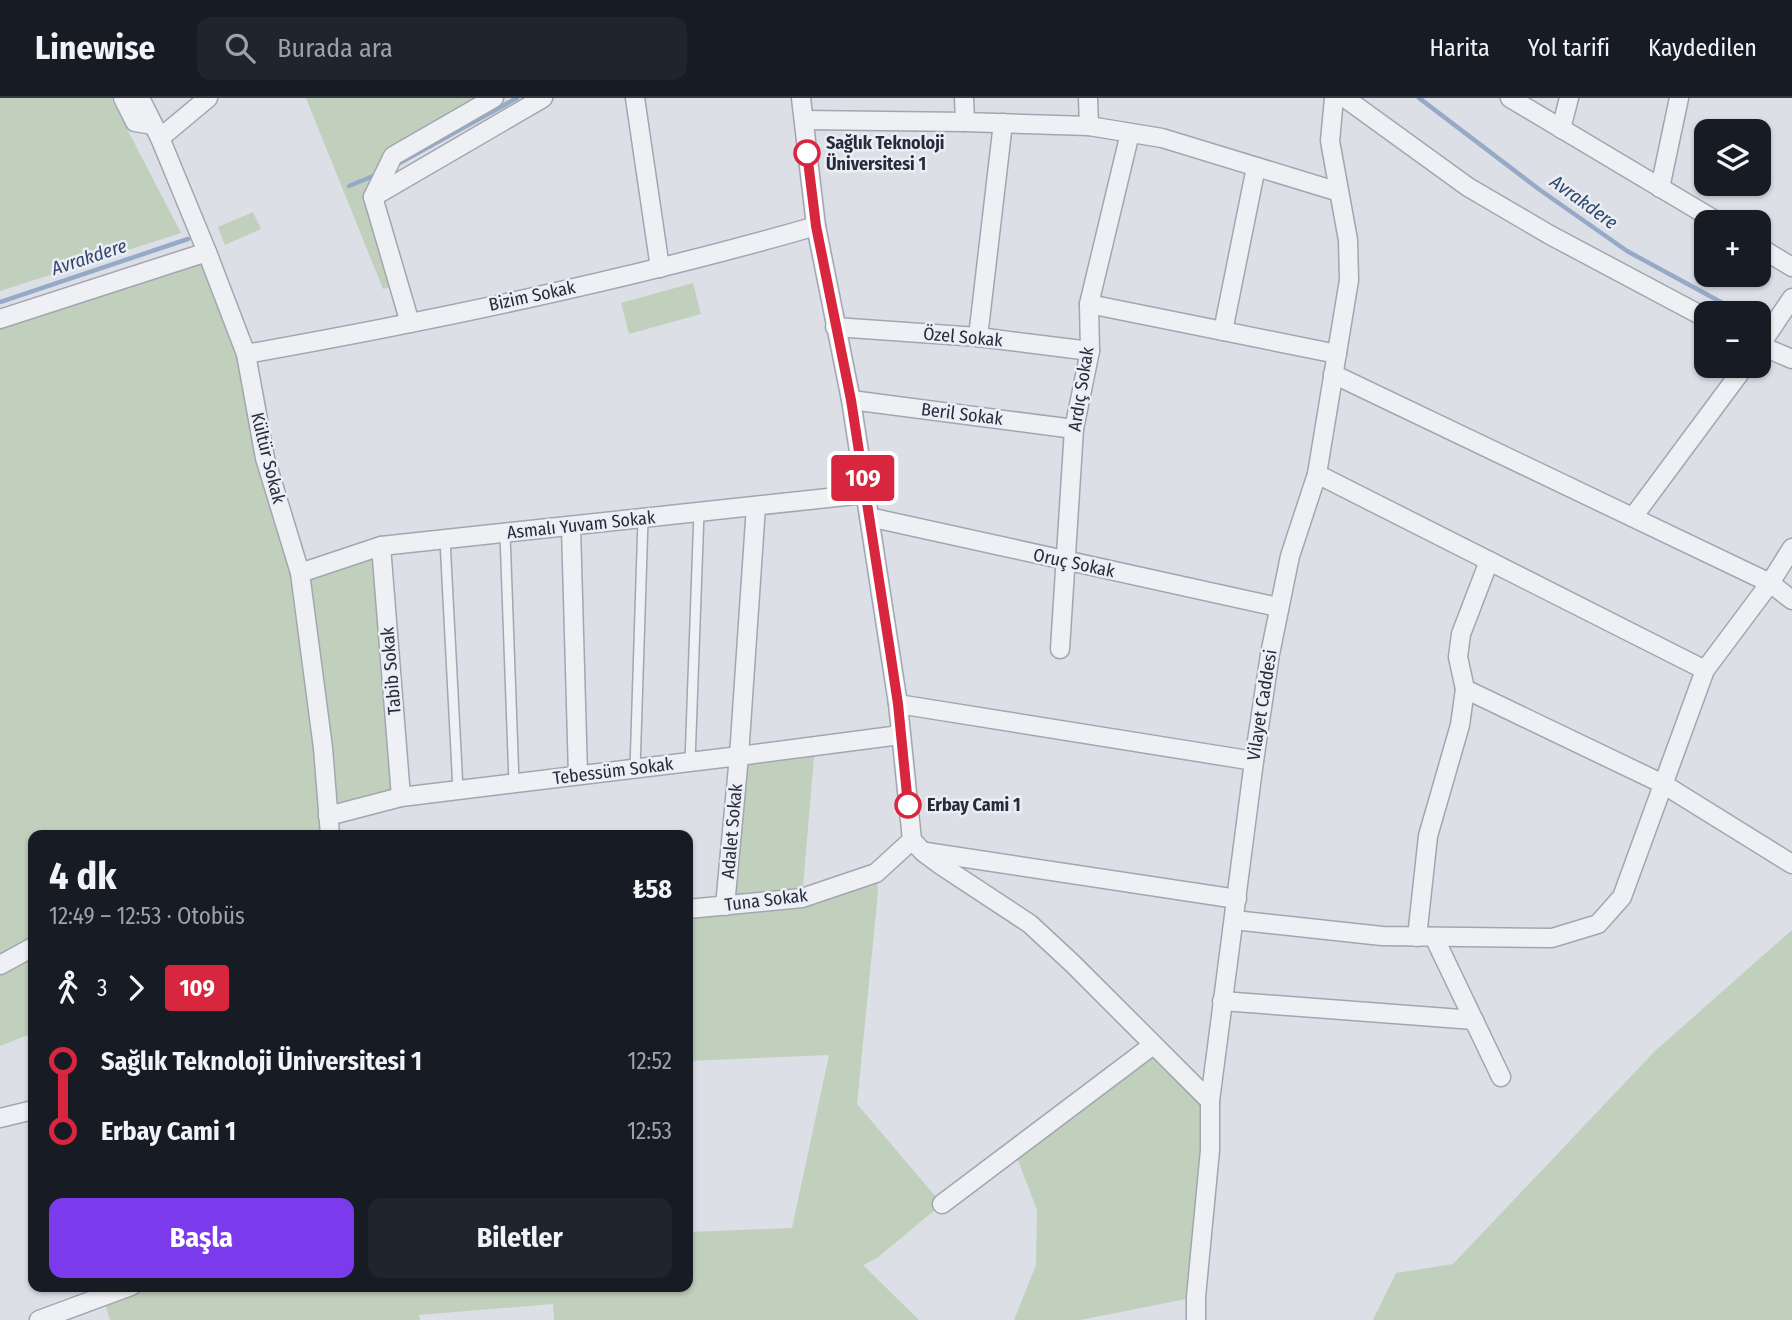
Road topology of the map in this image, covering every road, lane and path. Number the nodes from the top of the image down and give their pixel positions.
1 (123, 98) edge
2 (140, 98) edge
3 (208, 98) edge
4 (494, 98) edge
5 (542, 98) edge
6 (635, 98) edge
7 (801, 98) edge
8 (964, 98) edge
9 (1088, 98) edge
10 (1334, 98) edge
11 (1345, 98) edge
12 (1510, 98) edge
13 (1569, 98) edge
14 (1679, 98) edge
15 (513, 105) edge
16 (804, 120) junction
17 (965, 122) junction
18 (1003, 123) junction
19 (1089, 125) junction
20 (1561, 129) junction
21 (157, 132) junction
22 (1130, 133) junction
23 (1256, 167) junction
24 (1660, 188) junction
25 (1339, 192) junction
26 (373, 197) junction
27 (1698, 210) edge
28 (816, 226) junction
29 (207, 252) junction
30 (1771, 254) edge
31 (1792, 267) edge
32 (660, 268) junction
33 (1792, 298) edge
34 (1089, 304) junction
35 (1694, 312) edge
36 (0, 320) edge
37 (410, 323) junction
38 (835, 327) junction
39 (1771, 329) edge
40 (1223, 331) junction
41 (978, 337) junction
42 (1090, 351) junction
43 (1771, 351) edge
44 (246, 354) junction
45 (1337, 354) junction
46 (1792, 359) edge
47 (1334, 374) junction
48 (1736, 378) edge
49 (851, 400) junction
50 (1074, 429) junction
51 (1317, 474) junction
52 (865, 494) junction
53 (756, 506) junction
54 (699, 512) junction
55 (869, 517) junction
56 (1633, 517) junction
57 (643, 519) junction
58 (571, 527) junction
59 (505, 534) junction
60 (444, 540) junction
61 (381, 546) junction
62 (1792, 548) edge
63 (1065, 561) junction
64 (1489, 561) junction
65 (300, 573) junction
66 (1770, 583) junction
67 (1792, 600) edge
68 (1279, 607) junction
69 (1060, 649) dead end
70 (1705, 670) junction
71 (1465, 688) junction
72 (898, 704) junction
73 (900, 735) junction
74 (739, 756) junction
75 (1254, 761) junction
76 (690, 762) junction
77 (635, 769) junction
78 (578, 775) junction
79 (514, 783) junction
80 (1663, 784) junction
81 (458, 790) junction
82 (401, 797) junction
83 (328, 816) junction
84 (329, 830) edge
85 (917, 846) junction
86 (1792, 864) edge
87 (1237, 899) junction
88 (725, 906) junction
89 (693, 909) edge
90 (1234, 920) junction
91 (1425, 937) junction
92 (28, 950) edge
93 (0, 965) edge
94 (1222, 1001) junction
95 (1474, 1020) junction
96 (1153, 1045) junction
97 (1501, 1077) dead end
98 (1210, 1101) junction
99 (28, 1111) edge
100 (0, 1118) edge
101 (942, 1205) dead end
102 (115, 1292) edge
103 (39, 1320) edge
104 (1196, 1320) edge

1 - 21 street
2 - 21 street, Kültür Sokak
3 - 21 street
4 - 26 street
5 - 15 street
6 - 32 street
7 - 16 street
8 - 17 street
9 - 19 street
10 - 25 street, Vilayet Caddesi
11 - 35 street
12 - 20 street
13 - 20 street
14 - 24 street
15 - 26 street
16 - 17 street
16 - 28 street
17 - 18 street
18 - 19 street
18 - 41 street
19 - 22 street
20 - 24 street
21 - 29 street, Kültür Sokak
22 - 23 street
22 - 34 street, Ardıç Sokak
23 - 25 street
23 - 40 street
24 - 27 street
25 - 45 street, Vilayet Caddesi
26 - 37 street
28 - 32 street, Bizim Sokak
28 - 38 street
29 - 36 street
29 - 44 street, Kültür Sokak
30 - 31 street
32 - 37 street, Bizim Sokak
33 - 39 street
34 - 40 street
34 - 42 street, Ardıç Sokak
37 - 44 street, Bizim Sokak
38 - 41 street, Özel Sokak
38 - 49 street
40 - 45 street
41 - 42 street, Özel Sokak
42 - 50 street, Ardıç Sokak
43 - 46 street
44 - 65 street, Kültür Sokak
45 - 47 street, Vilayet Caddesi
47 - 51 street, Vilayet Caddesi
47 - 56 street
48 - 56 street
49 - 50 street, Beril Sokak
49 - 52 street
50 - 63 street, Ardıç Sokak
51 - 64 street
51 - 68 street, Vilayet Caddesi
52 - 53 street, Asmalı Yuvam Sokak
52 - 55 street
53 - 54 street, Asmalı Yuvam Sokak
53 - 74 street, Adalet Sokak
54 - 57 street, Asmalı Yuvam Sokak
54 - 76 lane
55 - 63 street, Oruç Sokak
55 - 72 street
56 - 66 street
57 - 58 street, Asmalı Yuvam Sokak
57 - 77 lane
58 - 59 street, Asmalı Yuvam Sokak
58 - 78 street
59 - 60 street, Asmalı Yuvam Sokak
59 - 79 lane
60 - 61 street, Asmalı Yuvam Sokak
60 - 81 lane
61 - 65 street, Asmalı Yuvam Sokak
61 - 82 street, Tabib Sokak
62 - 66 street
63 - 68 street, Oruç Sokak
63 - 69 street, Ardıç Sokak
64 - 70 street
64 - 71 street
65 - 83 street, Kültür Sokak
66 - 67 street
66 - 70 street
68 - 75 street, Vilayet Caddesi
70 - 80 street
71 - 80 street
71 - 91 street
72 - 73 street
72 - 75 street
73 - 74 street, Tebessüm Sokak
73 - 85 street
74 - 76 street, Tebessüm Sokak
74 - 88 street, Adalet Sokak
75 - 87 street, Vilayet Caddesi
76 - 77 street, Tebessüm Sokak
77 - 78 street, Tebessüm Sokak
78 - 79 street, Tebessüm Sokak
79 - 81 street, Tebessüm Sokak
80 - 86 street
80 - 91 street
81 - 82 street, Tebessüm Sokak
82 - 83 street, Tebessüm Sokak
83 - 84 street, Kültür Sokak
85 - 87 street
85 - 88 street, Tuna Sokak
85 - 96 street
87 - 90 street, Vilayet Caddesi
88 - 89 street, Tuna Sokak
90 - 91 street
90 - 94 street, Vilayet Caddesi
91 - 95 street
92 - 93 street
94 - 95 street
94 - 98 street, Vilayet Caddesi
95 - 97 street
96 - 98 street
96 - 101 street
98 - 104 street, Vilayet Caddesi
99 - 100 street
102 - 103 street

